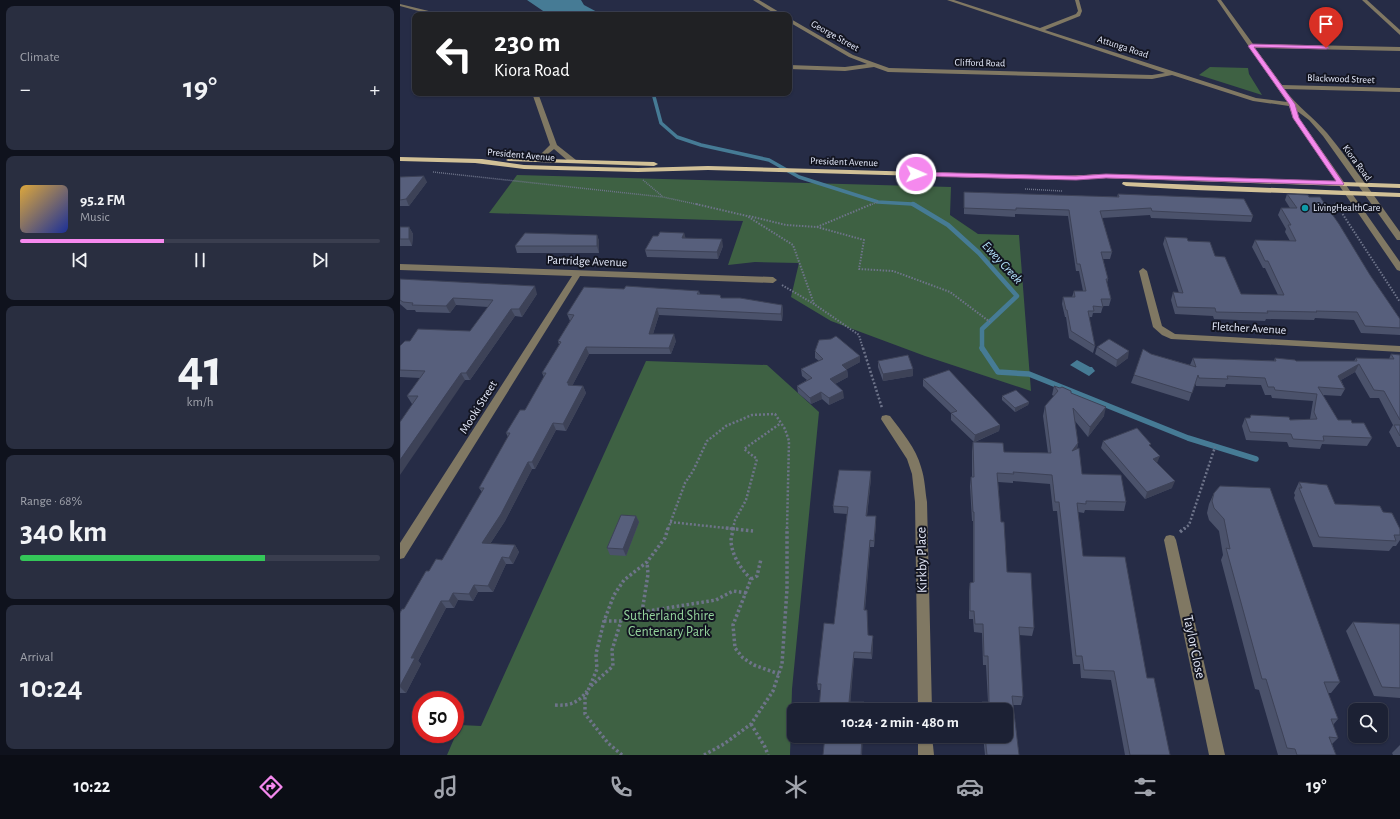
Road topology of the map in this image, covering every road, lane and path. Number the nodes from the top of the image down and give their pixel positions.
1 (755, 0) edge
2 (949, 0) edge
3 (1076, 0) edge
4 (1219, 0) edge
5 (1364, 0) edge
6 (400, 5) edge
7 (427, 12) edge
8 (776, 12) edge
9 (792, 22) edge
10 (1040, 30) junction
11 (1400, 33) edge
12 (1251, 46) junction
13 (1400, 49) edge
14 (874, 65) junction
15 (792, 67) edge
16 (1172, 73) junction
17 (1281, 87) junction
18 (1400, 90) edge
19 (535, 96) edge
20 (1292, 104) junction
21 (554, 146) junction
22 (400, 159) edge
23 (530, 160) junction
24 (476, 161) junction
25 (574, 161) junction
26 (708, 168) junction
27 (427, 171) dead end
28 (641, 178) dead end
29 (1076, 178) junction
30 (1341, 184) junction
31 (1360, 184) junction
32 (1400, 186) edge
33 (1348, 193) junction
34 (1367, 194) junction
35 (1400, 195) edge
36 (663, 197) junction
37 (1333, 199) dead end
38 (878, 202) dead end
39 (747, 216) junction
40 (817, 227) junction
41 (1400, 238) edge
42 (400, 267) edge
43 (1400, 268) edge
44 (1143, 271) dead end
45 (578, 273) junction
46 (773, 280) joint
47 (1400, 302) edge
48 (814, 304) junction
49 (990, 322) dead end
50 (1400, 349) edge
51 (886, 420) joint
52 (781, 423) junction
53 (1215, 447) dead end
54 (670, 522) junction
55 (1189, 525) dead end
56 (732, 529) junction
57 (753, 530) dead end
58 (1170, 540) dead end
59 (400, 554) edge
60 (762, 559) dead end
61 (647, 562) junction
62 (751, 579) junction
63 (747, 593) junction
64 (642, 612) junction
65 (621, 620) junction
66 (604, 621) junction
67 (779, 674) junction
68 (590, 686) junction
69 (925, 703) edge
70 (556, 705) dead end
71 (751, 724) junction
72 (925, 743) edge
73 (622, 755) edge
74 (704, 755) edge
75 (768, 755) edge
76 (926, 755) edge
77 (1217, 755) edge

1 - 8 street
2 - 10 street, Attunga Road
3 - 10 street
4 - 12 street, Kiora Road
5 - 11 street
6 - 7 street
9 - 14 street, George Street
10 - 16 street, Attunga Road
12 - 13 street
12 - 17 street, Kiora Road
14 - 15 street, Clifford Road
14 - 16 street, Clifford Road
16 - 20 street, Attunga Road
17 - 18 street, Blackwood Street
17 - 20 street, Kiora Road
19 - 21 street
20 - 30 street, Kiora Road
20 - 31 street, Kiora Road
21 - 23 street
21 - 25 street
22 - 24 main road, President Avenue
23 - 24 main road, President Avenue
23 - 25 main road, President Avenue
24 - 26 main road, President Avenue
25 - 26 main road, President Avenue
26 - 29 main road, President Avenue
27 - 36 path
28 - 36 path
29 - 30 main road, President Avenue
29 - 33 main road, President Avenue
30 - 31 main road, President Avenue
30 - 33 street, Kiora Road
31 - 32 main road, President Avenue
31 - 34 street, Kiora Road
33 - 34 main road, President Avenue
33 - 43 street, Kiora Road
34 - 35 main road, President Avenue
34 - 41 street, Kiora Road
36 - 39 path
37 - 47 path
38 - 40 path
39 - 40 path
39 - 48 path
40 - 49 path
42 - 45 street, Partridge Avenue
44 - 50 street, Fletcher Avenue
45 - 46 street, Partridge Avenue
45 - 59 street, Mooki Street
46 - 48 path
48 - 51 path
51 - 69 street, Kirkby Place
52 - 54 path
52 - 56 path
52 - 67 path
53 - 55 path
54 - 56 path
54 - 61 path
56 - 57 path
56 - 62 path
58 - 77 street, Taylor Close
60 - 62 path
61 - 64 path
61 - 66 path
62 - 63 path
63 - 64 path
63 - 67 path
64 - 65 path
65 - 66 path
65 - 68 path
66 - 68 path
67 - 71 path
68 - 70 path
68 - 73 path
71 - 74 path
71 - 75 path
72 - 76 street

